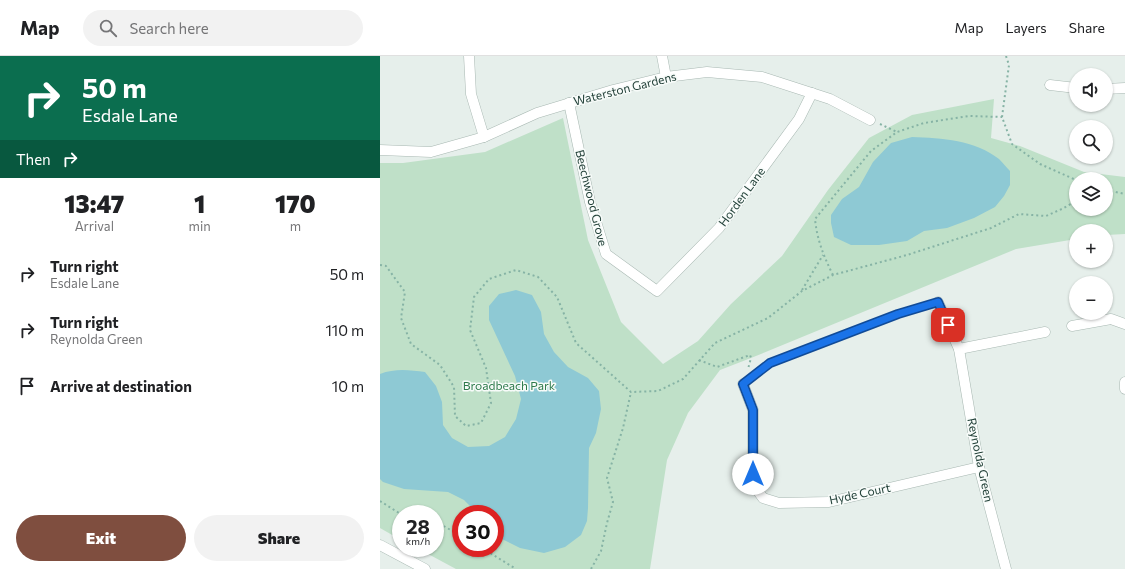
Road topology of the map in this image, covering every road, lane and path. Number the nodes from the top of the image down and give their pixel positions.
1 (469, 56) edge
2 (662, 56) edge
3 (1006, 56) edge
4 (666, 77) junction
5 (1050, 85) dead end
6 (1069, 87) edge
7 (1125, 88) edge
8 (1113, 89) edge
9 (812, 93) junction
10 (569, 103) junction
11 (1002, 117) junction
12 (870, 120) joint
13 (897, 132) junction
14 (484, 137) junction
15 (380, 150) edge
16 (1069, 177) edge
17 (1113, 191) edge
18 (1125, 194) edge
19 (1069, 205) edge
20 (823, 255) junction
21 (380, 265) edge
22 (833, 275) junction
23 (657, 290) joint
24 (802, 291) junction
25 (938, 302) joint
26 (1125, 324) edge
27 (1072, 326) dead end
28 (1045, 332) dead end
29 (959, 349) junction
30 (699, 360) junction
31 (749, 364) dead end
32 (1125, 382) edge
33 (743, 384) joint
34 (1125, 389) edge
35 (631, 392) junction
36 (979, 468) junction
37 (380, 501) edge
38 (392, 508) edge
39 (380, 545) edge
40 (497, 557) edge
41 (425, 569) edge
42 (516, 569) edge
43 (591, 569) edge
44 (1006, 569) edge

1 - 14 street
2 - 4 street
3 - 11 path
4 - 9 street, Waterston Gardens
4 - 10 street, Waterston Gardens
5 - 6 street
7 - 8 street
9 - 12 street, Waterston Gardens
9 - 23 street, Horden Lane
10 - 14 street, Waterston Gardens
10 - 23 street, Beechwood Grove
11 - 13 path
11 - 16 path
12 - 13 path
13 - 20 path
14 - 15 street, Waterston Gardens
17 - 18 path
19 - 22 path
20 - 22 path
20 - 24 path
21 - 35 path
22 - 24 path
24 - 30 path
25 - 29 street, Reynolda Green
25 - 33 lane
26 - 27 street
28 - 29 street
29 - 36 street, Reynolda Green
30 - 31 path
30 - 35 path
32 - 34 street
33 - 36 street, Hyde Court
35 - 43 path
36 - 44 street, Reynolda Green
37 - 38 path
39 - 41 street
40 - 42 path

